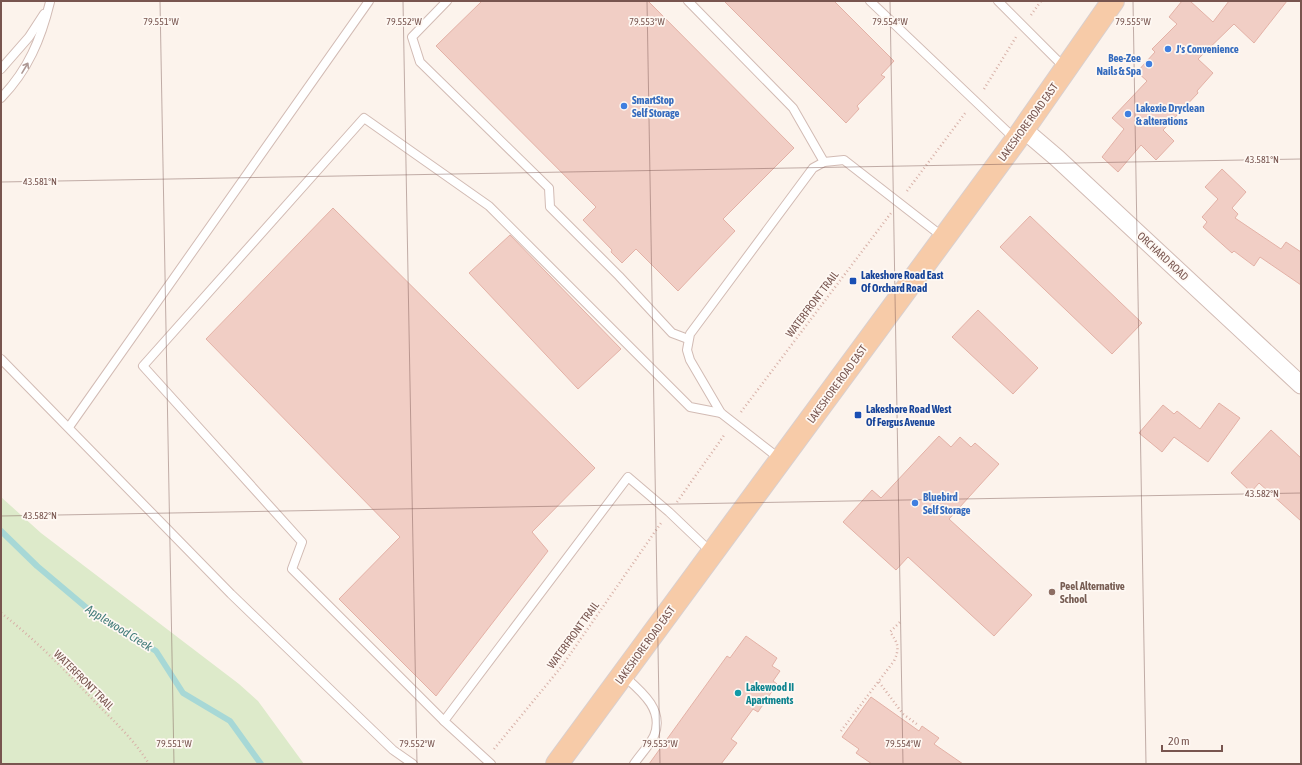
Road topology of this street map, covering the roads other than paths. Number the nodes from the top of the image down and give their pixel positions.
1 (50, 1) edge
2 (369, 1) edge
3 (447, 1) edge
4 (688, 1) edge
5 (870, 1) edge
6 (998, 1) edge
7 (1113, 1) edge
8 (1, 69) edge
9 (1066, 69) junction
10 (1, 98) edge
11 (1020, 134) junction
12 (824, 162) junction
13 (944, 237) junction
14 (688, 339) junction
15 (1, 359) edge
16 (1301, 385) edge
17 (721, 413) junction
18 (68, 427) junction
19 (780, 460) junction
20 (712, 553) junction
21 (623, 675) junction
22 (444, 721) junction
23 (413, 764) edge
24 (491, 764) edge
25 (557, 764) edge
26 (634, 764) edge

1 - 8 lane
10 -> 1 lane
2 - 18 lane
3 - 14 lane
4 - 12 lane
5 - 11 lane
6 - 9 lane
7 - 9 main road, LAKESHORE ROAD EAST
9 - 11 main road, LAKESHORE ROAD EAST
11 - 13 main road, LAKESHORE ROAD EAST
11 - 16 street, ORCHARD ROAD
12 - 13 lane
12 - 14 lane
13 - 19 main road, LAKESHORE ROAD EAST
14 - 17 lane
15 - 18 lane
17 - 19 lane
17 - 22 lane
18 - 23 lane
19 - 20 main road, LAKESHORE ROAD EAST
20 - 21 main road, LAKESHORE ROAD EAST
20 - 22 lane
21 - 25 main road, LAKESHORE ROAD EAST
21 - 26 lane
22 - 24 lane

